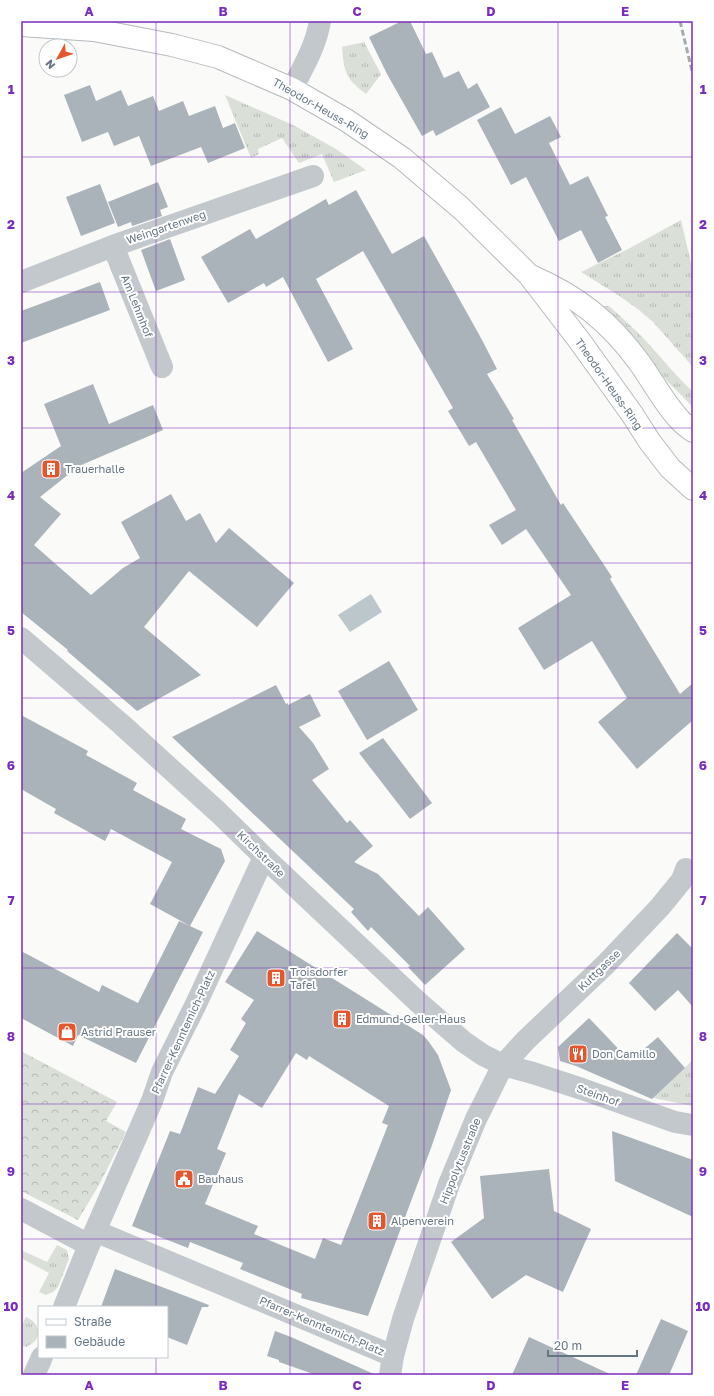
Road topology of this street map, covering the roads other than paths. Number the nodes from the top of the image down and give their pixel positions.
1 (320, 21) edge
2 (21, 25) edge
3 (292, 89) junction
4 (313, 176) dead end
5 (113, 246) junction
6 (529, 275) junction
7 (21, 282) edge
8 (162, 366) dead end
9 (693, 431) edge
10 (693, 489) edge
11 (21, 638) edge
12 (264, 857) junction
13 (686, 869) dead end
14 (503, 1065) junction
15 (693, 1125) edge
16 (21, 1209) edge
17 (92, 1238) junction
18 (64, 1306) edge
19 (42, 1358) edge
20 (392, 1366) edge
21 (34, 1375) edge

1 - 3 street
2 - 3 main road, Theodor-Heuss-Ring
3 - 6 main road, Theodor-Heuss-Ring
4 - 5 street, Weingartenweg
5 - 7 street, Weingartenweg
5 - 8 street, Am Lehmhof
6 - 9 main road, Theodor-Heuss-Ring
6 - 10 main road, Theodor-Heuss-Ring
11 - 12 street, Kirchstraße
12 - 14 street, Kirchstraße
12 - 17 street, Pfarrer-Kenntemich-Platz
13 - 14 street, Kuttgasse
14 - 15 street, Steinhof
14 - 20 street, Hippolytusstraße
16 - 17 street, Pfarrer-Kenntemich-Platz
17 - 18 street, Pfarrer-Kenntemich-Platz
17 - 20 street, Pfarrer-Kenntemich-Platz
19 - 21 street

